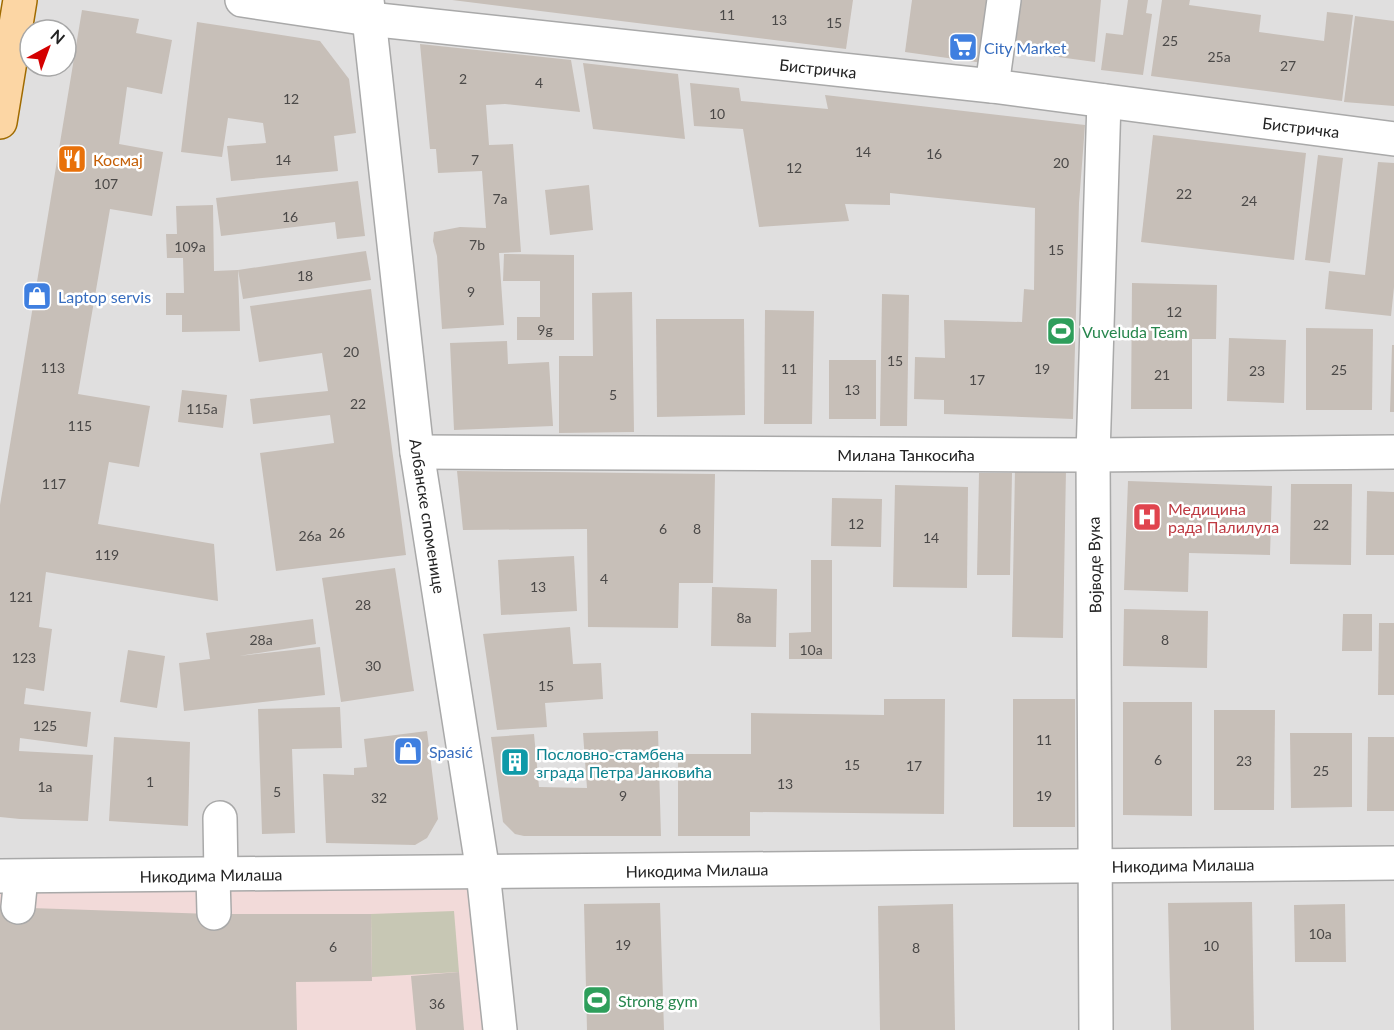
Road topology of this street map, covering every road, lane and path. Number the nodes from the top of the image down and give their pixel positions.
1 (20, 0) edge
2 (242, 0) edge
3 (1004, 0) edge
4 (368, 10) edge
5 (992, 86) junction
6 (1104, 101) junction
7 (0, 122) edge
8 (1394, 139) edge
9 (417, 452) junction
10 (1394, 452) edge
11 (1093, 455) junction
12 (220, 818) dead end
13 (1394, 863) edge
14 (1097, 867) junction
15 (483, 872) junction
16 (217, 876) junction
17 (13, 886) edge
18 (214, 913) dead end
19 (500, 1030) edge
20 (1096, 1030) edge

1 - 7 main road
2 - 4 street, Бистричка
3 - 5 street
4 - 5 street, Бистричка
4 - 9 street, Албанске споменице
5 - 6 street, Бистричка
6 - 8 street, Бистричка
6 - 11 street, Војводе Вука
9 - 11 street, Милана Танкосића
9 - 15 street, Албанске споменице
10 - 11 street, Милана Танкосића
11 - 14 street, Војводе Вука
12 - 16 street
13 - 14 street, Никодима Милаша
14 - 15 street, Никодима Милаша
14 - 20 street, Војводе Вука
15 - 16 street, Никодима Милаша
15 - 19 street, Албанске споменице
16 - 17 street, Никодима Милаша
16 - 18 street

